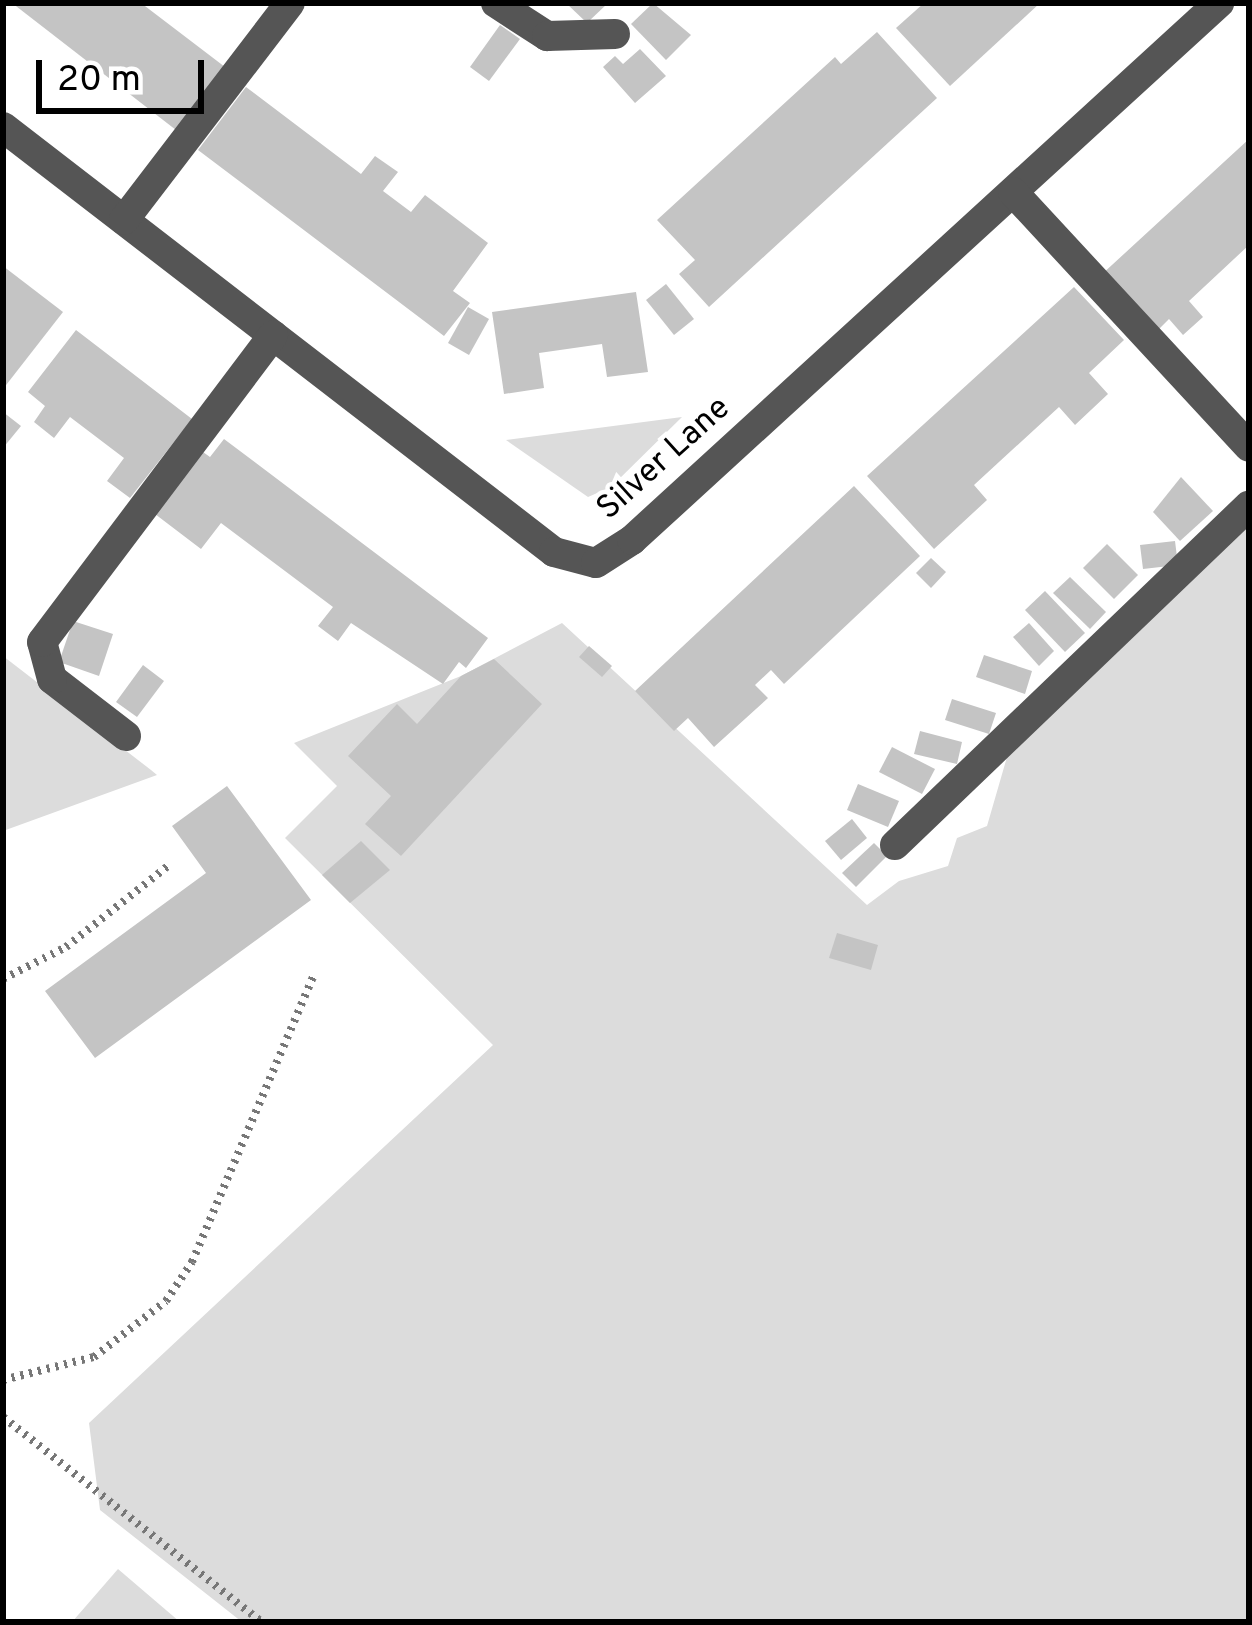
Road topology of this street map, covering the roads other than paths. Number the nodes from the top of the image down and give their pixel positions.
1 (290, 3) edge
2 (496, 3) edge
3 (1220, 3) edge
4 (615, 34) dead end
5 (3, 127) edge
6 (1013, 192) junction
7 (124, 220) junction
8 (273, 335) junction
9 (1249, 447) edge
10 (1249, 506) edge
11 (126, 736) dead end
12 (895, 845) dead end

1 - 7 street
2 - 4 street
3 - 6 street, Silver Lane
5 - 7 street, Silver Lane
6 - 8 street, Silver Lane
6 - 9 street
7 - 8 street, Silver Lane
8 - 11 street
10 - 12 street

